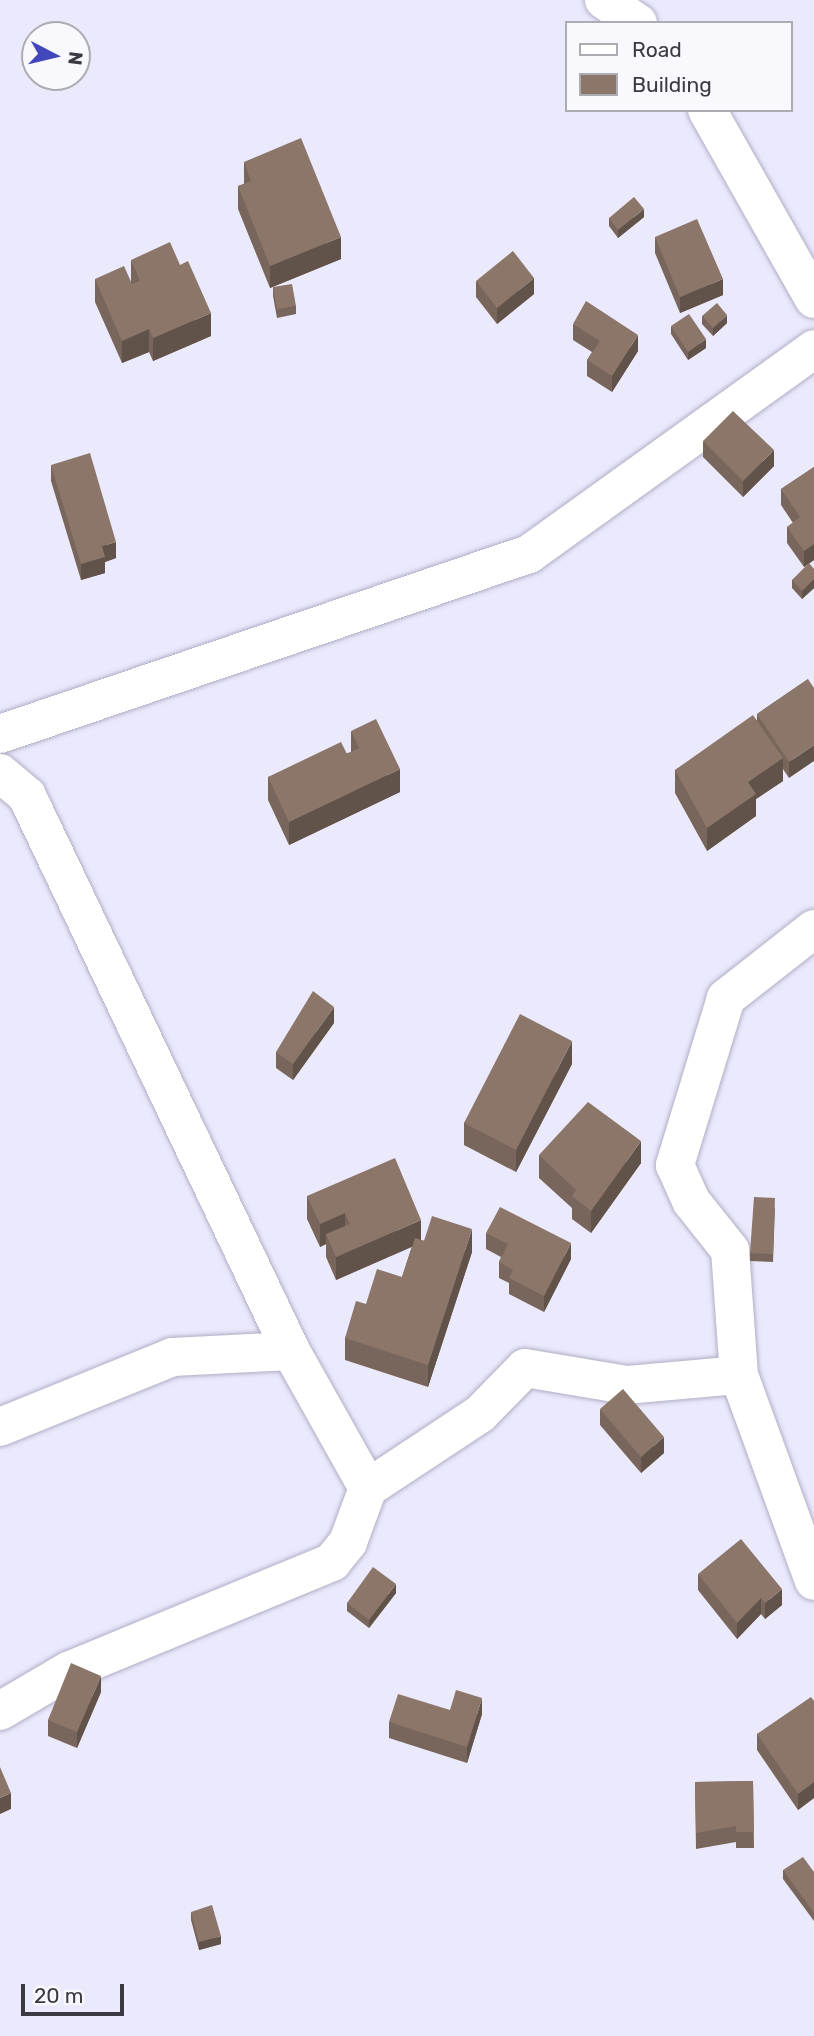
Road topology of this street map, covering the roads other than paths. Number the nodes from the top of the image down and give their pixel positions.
1 (604, 0) edge
2 (635, 21) edge
3 (708, 112) edge
4 (814, 299) edge
5 (814, 349) edge
6 (0, 734) edge
7 (0, 773) edge
8 (814, 929) edge
9 (290, 1351) junction
10 (739, 1375) junction
11 (0, 1427) edge
12 (368, 1488) junction
13 (814, 1581) edge
14 (0, 1711) edge

1 - 2 street
3 - 4 street
5 - 6 street
7 - 9 street
8 - 10 street
9 - 11 street
9 - 12 street
10 - 12 street
10 - 13 street
12 - 14 street

